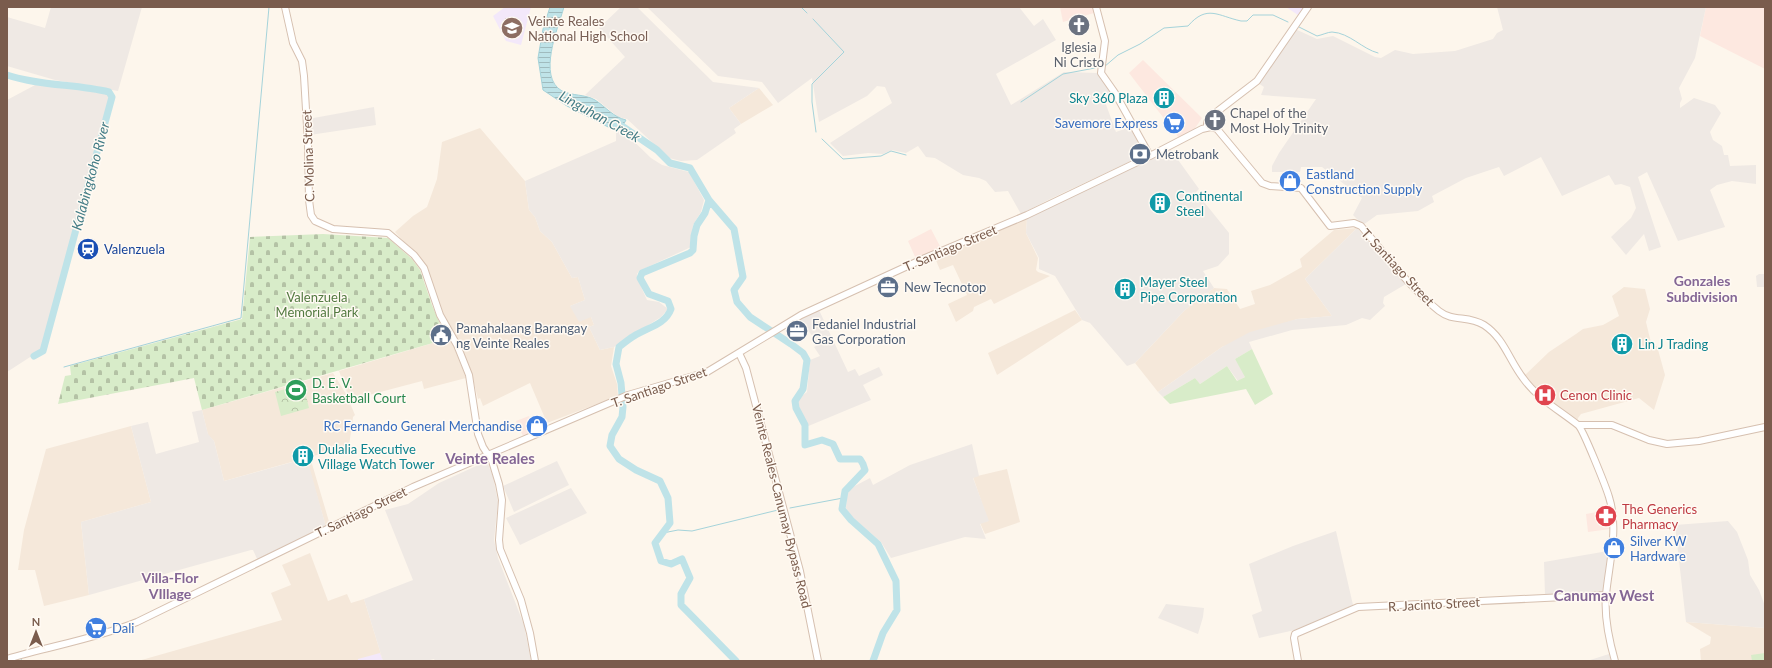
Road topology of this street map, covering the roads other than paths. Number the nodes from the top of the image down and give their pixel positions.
1 (285, 7) edge
2 (1096, 7) edge
3 (1308, 7) edge
4 (1207, 127) junction
5 (1150, 156) junction
6 (739, 353) junction
7 (1579, 425) junction
8 (1765, 427) edge
9 (488, 455) junction
10 (1606, 595) junction
11 (7, 659) edge
12 (535, 661) edge
13 (818, 661) edge
14 (1298, 661) edge
15 (1615, 661) edge

1 - 9 main road, C. Molina Street
2 - 5 main road
3 - 4 main road
4 - 5 main road, T. Santiago Street
4 - 7 main road, T. Santiago Street
5 - 6 main road, T. Santiago Street
6 - 9 main road, T. Santiago Street
6 - 13 main road, Veinte Reales-Canumay Bypass Road
7 - 8 main road
7 - 10 main road, T. Santiago Street
9 - 11 main road, T. Santiago Street
9 - 12 main road
10 - 14 main road, R. Jacinto Street
10 - 15 main road, T. Santiago Street

